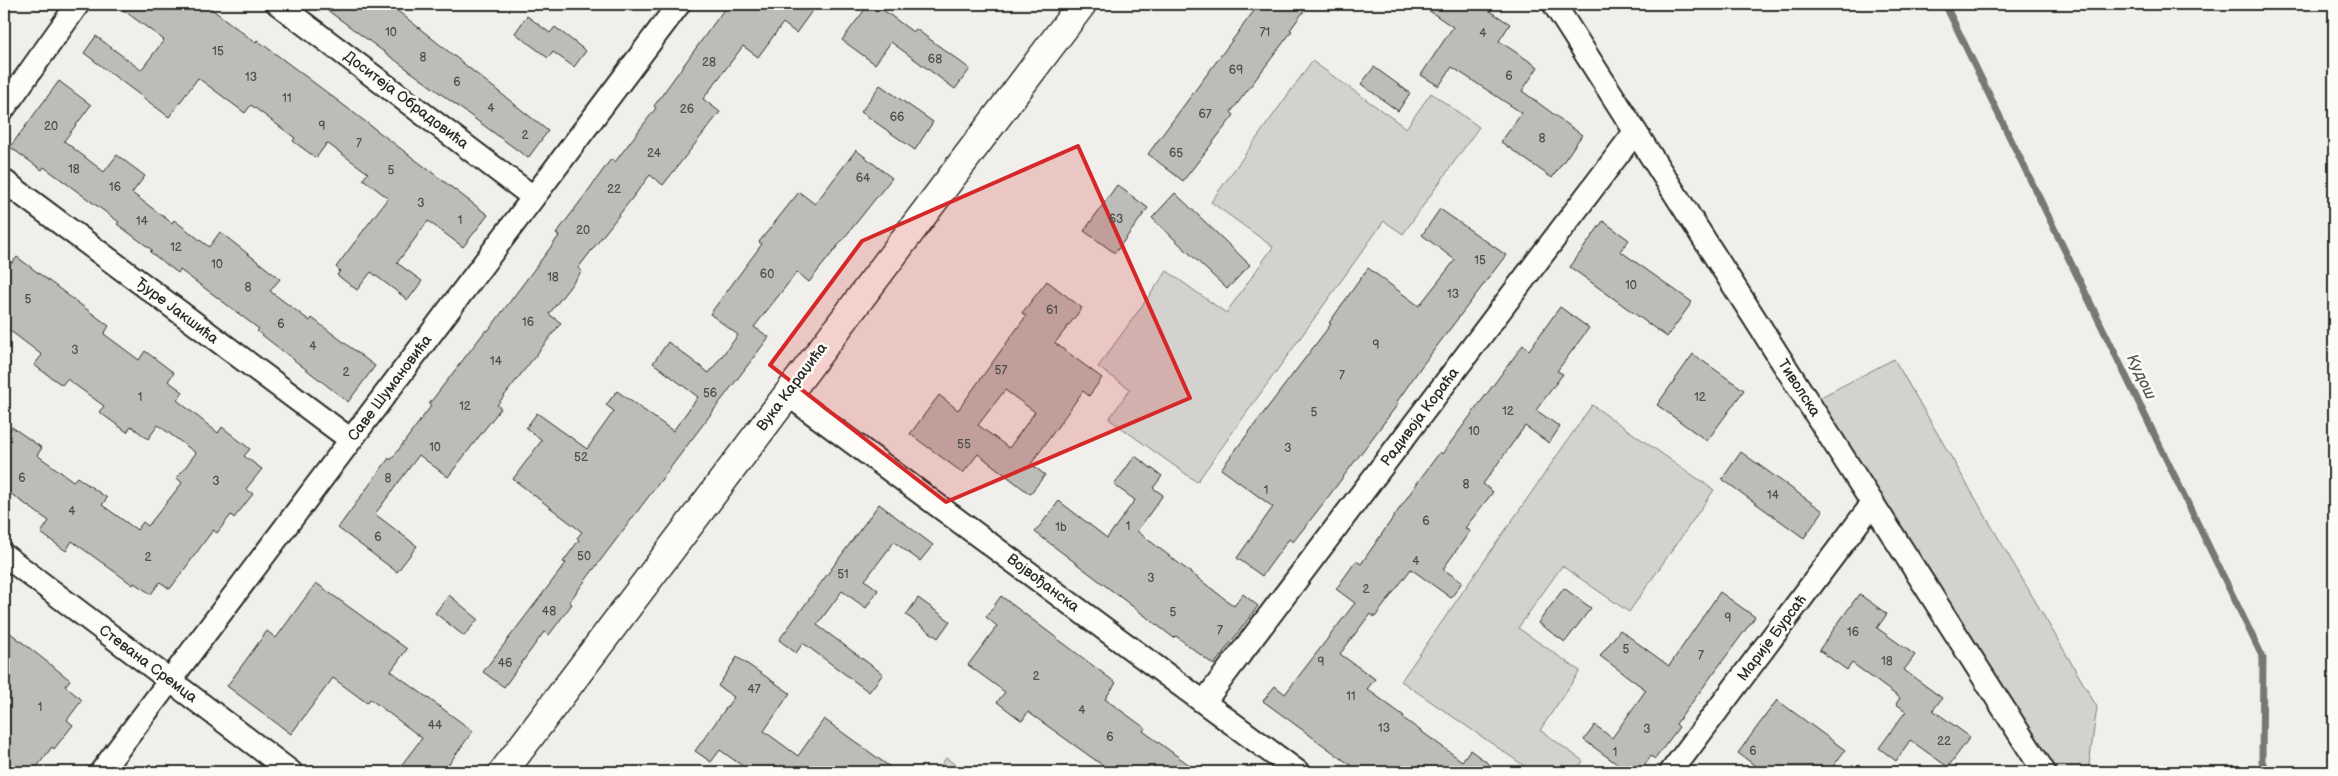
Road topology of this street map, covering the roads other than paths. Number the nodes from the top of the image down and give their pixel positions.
1 (78, 4) edge
2 (278, 4) edge
3 (679, 4) edge
4 (1082, 4) edge
5 (1554, 4) edge
6 (4, 108) edge
7 (1635, 132) junction
8 (4, 181) edge
9 (534, 197) junction
10 (787, 394) junction
11 (351, 440) junction
12 (1872, 503) junction
13 (4, 555) edge
14 (170, 681) junction
15 (1204, 702) junction
16 (101, 772) edge
17 (291, 772) edge
18 (503, 772) edge
19 (1298, 772) edge
20 (1671, 772) edge
21 (2044, 772) edge

1 - 6 street
2 - 9 street, Доситеја Обрадовића
3 - 9 street, Саве Шумановића
4 - 10 main road, Вука Караџића
5 - 7 street, Тиволска
7 - 12 street, Тиволска
7 - 15 street, Радивоја Кораћа
8 - 11 street, Ђуре Јакшића
9 - 11 street, Саве Шумановића
10 - 15 street, Војвођанска
10 - 18 main road, Вука Караџића
11 - 14 street, Саве Шумановића
12 - 20 street, Марије Бурсаћ
12 - 21 street, Тиволска
13 - 14 street, Стевана Сремца
14 - 16 street, Саве Шумановића
14 - 17 street, Стевана Сремца
15 - 19 street, Војвођанска

